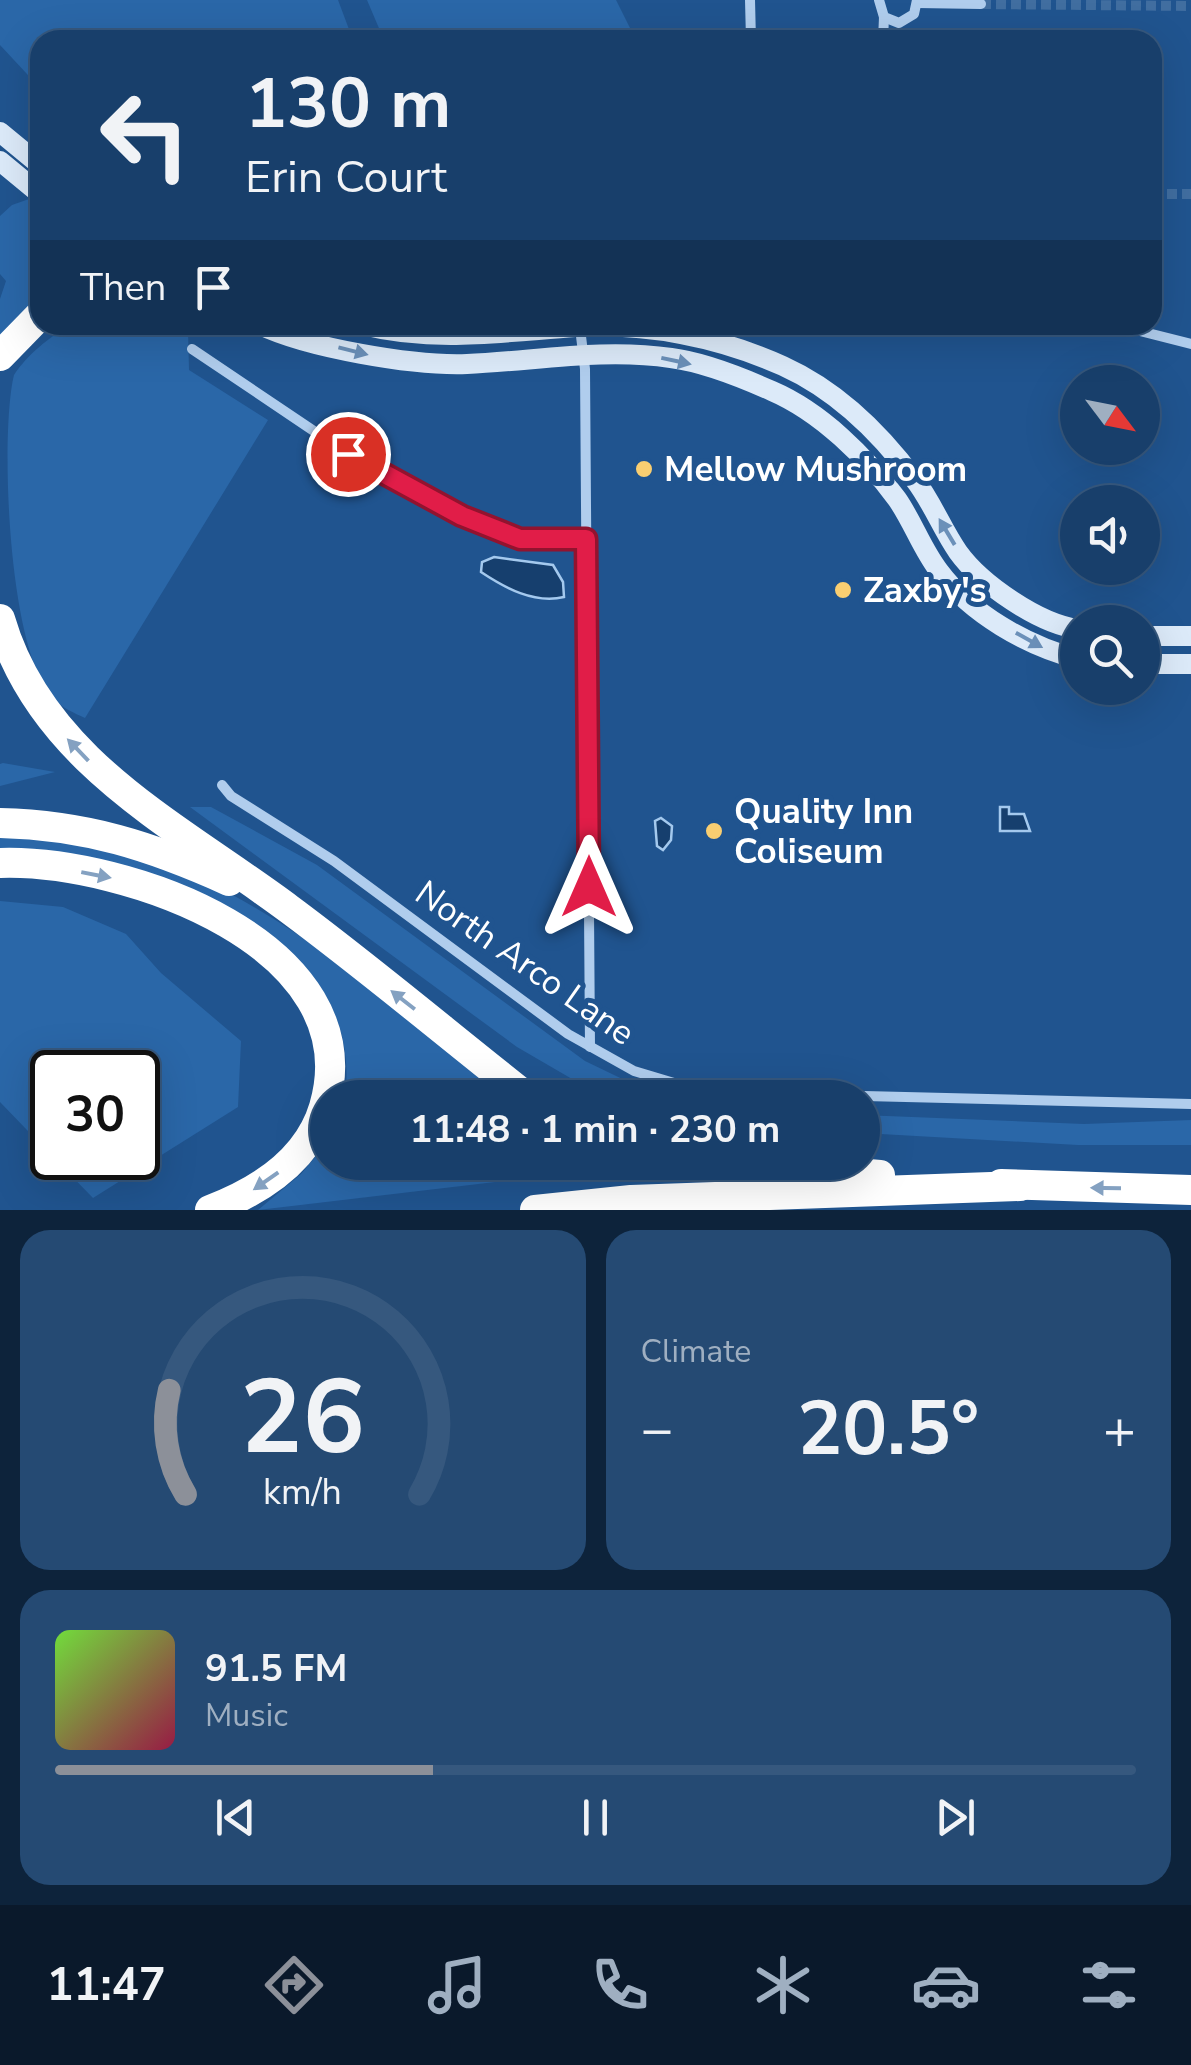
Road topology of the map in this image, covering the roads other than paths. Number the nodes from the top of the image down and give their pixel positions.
1 (750, 0) edge
2 (879, 0) edge
3 (917, 2) edge
4 (981, 4) dead end
5 (884, 18) junction
6 (751, 30) edge
7 (884, 30) edge
8 (0, 132) edge
9 (30, 157) edge
10 (0, 161) edge
11 (30, 186) edge
12 (30, 325) edge
13 (297, 335) edge
14 (440, 335) edge
15 (495, 335) edge
16 (581, 335) edge
17 (691, 335) edge
18 (1156, 335) edge
19 (1191, 344) edge
20 (192, 349) dead end
21 (584, 355) junction
22 (0, 356) edge
23 (586, 539) junction
24 (0, 619) edge
25 (1060, 626) edge
26 (1160, 636) edge
27 (1191, 636) edge
28 (1060, 653) edge
29 (1160, 664) edge
30 (1191, 664) edge
31 (222, 785) dead end
32 (0, 823) edge
33 (0, 863) edge
34 (322, 937) junction
35 (590, 1047) junction
36 (505, 1080) edge
37 (1191, 1104) edge
38 (880, 1174) edge
39 (1020, 1186) junction
40 (1191, 1190) edge
41 (210, 1210) edge
42 (535, 1210) edge

1 - 6 street
2 - 5 street
3 - 4 street
3 - 5 street
5 - 7 street
8 - 9 street
10 - 11 street
12 - 22 highway
13 -> 21 street
14 - 15 street
16 - 21 street
25 -> 17 street
18 - 19 street
20 - 23 street
21 - 23 street
21 -> 28 street
23 - 35 street
34 -> 24 highway
26 - 27 street
29 - 30 street
31 - 35 street, North Arco Lane
32 - 34 highway
33 -> 41 highway
36 -> 34 highway
35 - 37 street, North Arco Lane
38 - 39 highway
40 -> 39 highway
39 - 42 highway

